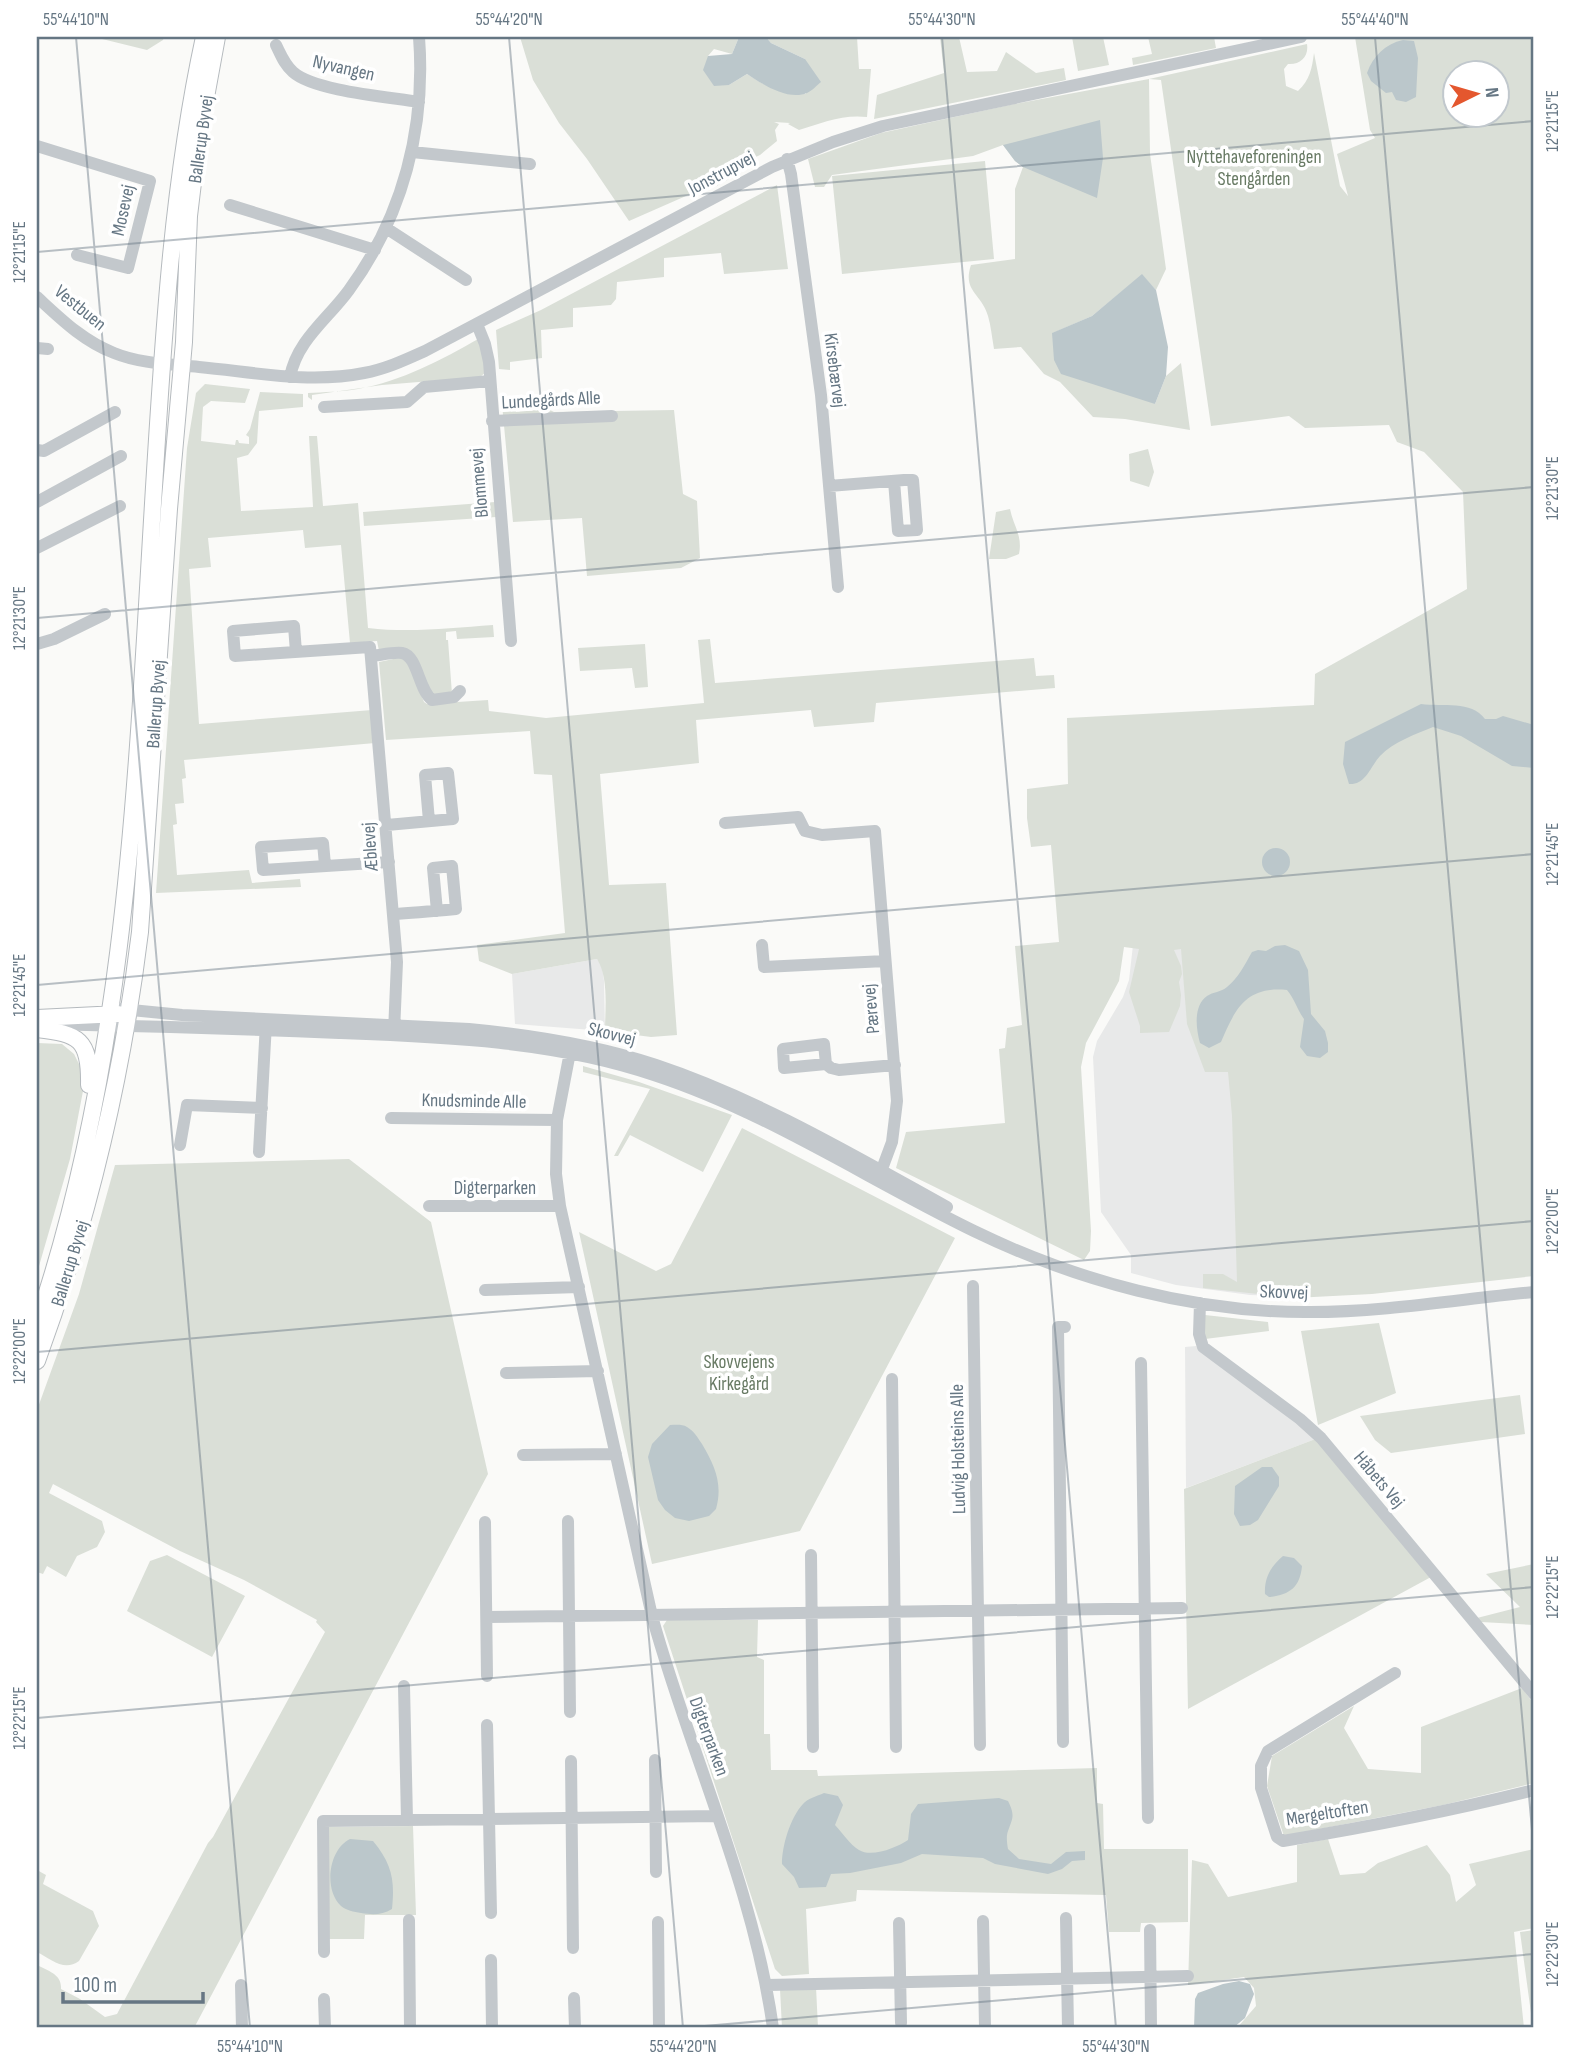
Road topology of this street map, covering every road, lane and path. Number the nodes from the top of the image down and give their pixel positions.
1 (204, 37) edge
2 (217, 37) edge
3 (419, 37) edge
4 (1301, 37) edge
5 (276, 45) dead end
6 (419, 102) junction
7 (37, 146) edge
8 (412, 152) junction
9 (787, 159) junction
10 (530, 164) dead end
11 (230, 205) dead end
12 (386, 228) junction
13 (375, 250) junction
14 (77, 255) dead end
15 (466, 280) dead end
16 (37, 296) edge
17 (477, 324) junction
18 (161, 365) junction
19 (182, 366) junction
20 (290, 377) junction
21 (490, 381) junction
22 (324, 407) dead end
23 (115, 412) dead end
24 (612, 416) dead end
25 (492, 421) junction
26 (37, 450) edge
27 (121, 456) dead end
28 (894, 481) dead end
29 (829, 486) junction
30 (37, 502) edge
31 (120, 506) dead end
32 (37, 548) edge
33 (838, 587) dead end
34 (105, 614) dead end
35 (511, 641) dead end
36 (37, 644) edge
37 (296, 652) junction
38 (372, 656) junction
39 (460, 691) dead end
40 (429, 821) dead end
41 (725, 823) dead end
42 (387, 825) junction
43 (389, 862) junction
44 (325, 864) junction
45 (437, 911) dead end
46 (393, 915) junction
47 (762, 944) dead end
48 (885, 961) junction
49 (37, 1011) edge
50 (108, 1016) junction
51 (128, 1017) junction
52 (37, 1018) edge
53 (266, 1024) junction
54 (37, 1027) edge
55 (394, 1030) junction
56 (571, 1048) junction
57 (826, 1063) dead end
58 (895, 1065) junction
59 (261, 1108) junction
60 (391, 1118) dead end
61 (557, 1120) junction
62 (89, 1130) junction
63 (180, 1145) dead end
64 (259, 1152) dead end
65 (880, 1176) junction
66 (429, 1206) dead end
67 (561, 1206) junction
68 (974, 1286) dead end
69 (579, 1287) junction
70 (485, 1290) dead end
71 (1534, 1292) edge
72 (1200, 1303) junction
73 (37, 1323) edge
74 (1065, 1327) dead end
75 (37, 1361) edge
76 (1141, 1363) dead end
77 (598, 1371) junction
78 (506, 1373) dead end
79 (892, 1379) dead end
80 (616, 1454) junction
81 (523, 1455) dead end
82 (568, 1521) dead end
83 (485, 1522) dead end
84 (811, 1555) dead end
85 (1182, 1608) dead end
86 (1145, 1609) junction
87 (1061, 1610) junction
88 (978, 1611) junction
89 (894, 1612) junction
90 (812, 1613) junction
91 (652, 1615) junction
92 (569, 1616) junction
93 (486, 1617) junction
94 (1395, 1673) dead end
95 (487, 1676) dead end
96 (404, 1686) dead end
97 (1534, 1694) edge
98 (570, 1712) dead end
99 (487, 1726) dead end
100 (1063, 1742) dead end
101 (980, 1745) dead end
102 (813, 1747) dead end
103 (896, 1747) dead end
104 (655, 1760) dead end
105 (571, 1761) dead end
106 (1534, 1790) edge
107 (717, 1816) junction
108 (655, 1817) junction
109 (572, 1818) junction
110 (1148, 1818) dead end
111 (489, 1819) junction
112 (407, 1820) junction
113 (656, 1872) dead end
114 (491, 1913) dead end
115 (1066, 1918) dead end
116 (409, 1920) dead end
117 (983, 1921) dead end
118 (658, 1922) dead end
119 (899, 1923) dead end
120 (1150, 1930) dead end
121 (573, 1948) dead end
122 (324, 1952) dead end
123 (491, 1960) dead end
124 (1188, 1976) dead end
125 (1150, 1977) junction
126 (1068, 1978) junction
127 (984, 1980) junction
128 (900, 1982) junction
129 (242, 1985) dead end
130 (767, 1985) junction
131 (574, 1998) dead end
132 (324, 1999) dead end
133 (901, 2023) dead end
134 (242, 2028) edge
135 (325, 2028) edge
136 (410, 2028) edge
137 (492, 2028) edge
138 (575, 2028) edge
139 (659, 2028) edge
140 (773, 2028) edge
141 (985, 2028) edge
142 (1068, 2028) edge
143 (1151, 2028) edge

1 - 18 main road, Ballerup Byvej
2 - 19 main road, Ballerup Byvej
3 - 6 street
4 - 9 street, Jonstrupvej
5 - 6 street, Nyvangen
6 - 8 street
7 - 14 street, Mosevej
8 - 10 street
8 - 12 street
9 - 17 street, Jonstrupvej
9 - 29 street, Kirsebærvej
11 - 13 street
12 - 13 street
12 - 15 street
13 - 20 street
16 - 18 street, Vestbuen
17 - 20 street, Jonstrupvej
17 - 21 street, Blommevej
18 - 19 street, Vestbuen
18 - 50 main road, Ballerup Byvej
19 - 20 street, Jonstrupvej
19 - 51 main road, Ballerup Byvej
21 - 22 street
21 - 25 street, Blommevej
23 - 26 street
24 - 25 street, Lundegårds Alle
25 - 35 street, Blommevej
27 - 30 street
28 - 29 street
29 - 33 street, Kirsebærvej
31 - 32 street
34 - 36 street
37 - 37 street
37 - 38 street
38 - 39 street
38 - 42 street, Æblevej
40 - 42 street
41 - 48 street, Pærevej
42 - 43 street, Æblevej
43 - 44 street
43 - 46 street, Æblevej
44 - 44 street
45 - 46 street
46 - 55 street, Æblevej
47 - 48 street
48 - 58 street, Pærevej
49 - 50 street
50 - 51 main road
50 - 52 main road
50 - 54 street
50 - 62 main road, Ballerup Byvej
51 - 53 street, Skovvej
51 - 75 main road, Ballerup Byvej
53 - 55 street, Skovvej
53 - 59 street
54 - 62 main road
55 - 56 street, Skovvej
56 - 61 street, Digterparken
56 - 65 street, Skovvej
57 - 58 street
58 - 65 street, Pærevej
59 - 63 street
59 - 64 street
60 - 61 street, Knudsminde Alle
61 - 67 street, Digterparken
62 - 73 main road, Ballerup Byvej
65 - 72 street, Skovvej
66 - 67 street, Digterparken
67 - 69 street, Digterparken
68 - 88 street, Ludvig Holsteins Alle
69 - 70 street
69 - 77 street, Digterparken
71 - 72 street, Skovvej
72 - 97 street, Håbets Vej
74 - 87 street
76 - 86 street
77 - 78 street
77 - 80 street, Digterparken
79 - 89 street
80 - 81 street
80 - 91 street, Digterparken
82 - 92 street
83 - 93 street
84 - 90 street
85 - 86 street
86 - 87 street
86 - 110 street
87 - 88 street
87 - 100 street
88 - 89 street
88 - 101 street, Ludvig Holsteins Alle
89 - 90 street
89 - 103 street
90 - 91 street
90 - 102 street
91 - 92 street
91 - 107 street, Digterparken
92 - 93 street
92 - 98 street
93 - 95 street
94 - 106 street, Mergeltoften
96 - 112 street
99 - 111 street
104 - 108 street
105 - 109 street
107 - 108 street
107 - 130 street, Digterparken
108 - 109 street
108 - 113 street
109 - 111 street
109 - 121 street
111 - 112 street
111 - 114 street
112 - 122 street
115 - 126 street
116 - 136 street
117 - 127 street
118 - 139 street
119 - 128 street
120 - 125 street
123 - 137 street
124 - 125 street
125 - 126 street
125 - 143 street
126 - 127 street
126 - 142 street
127 - 128 street
127 - 141 street
128 - 130 street
128 - 133 street
129 - 134 street
130 - 140 street, Digterparken
131 - 138 street
132 - 135 street

